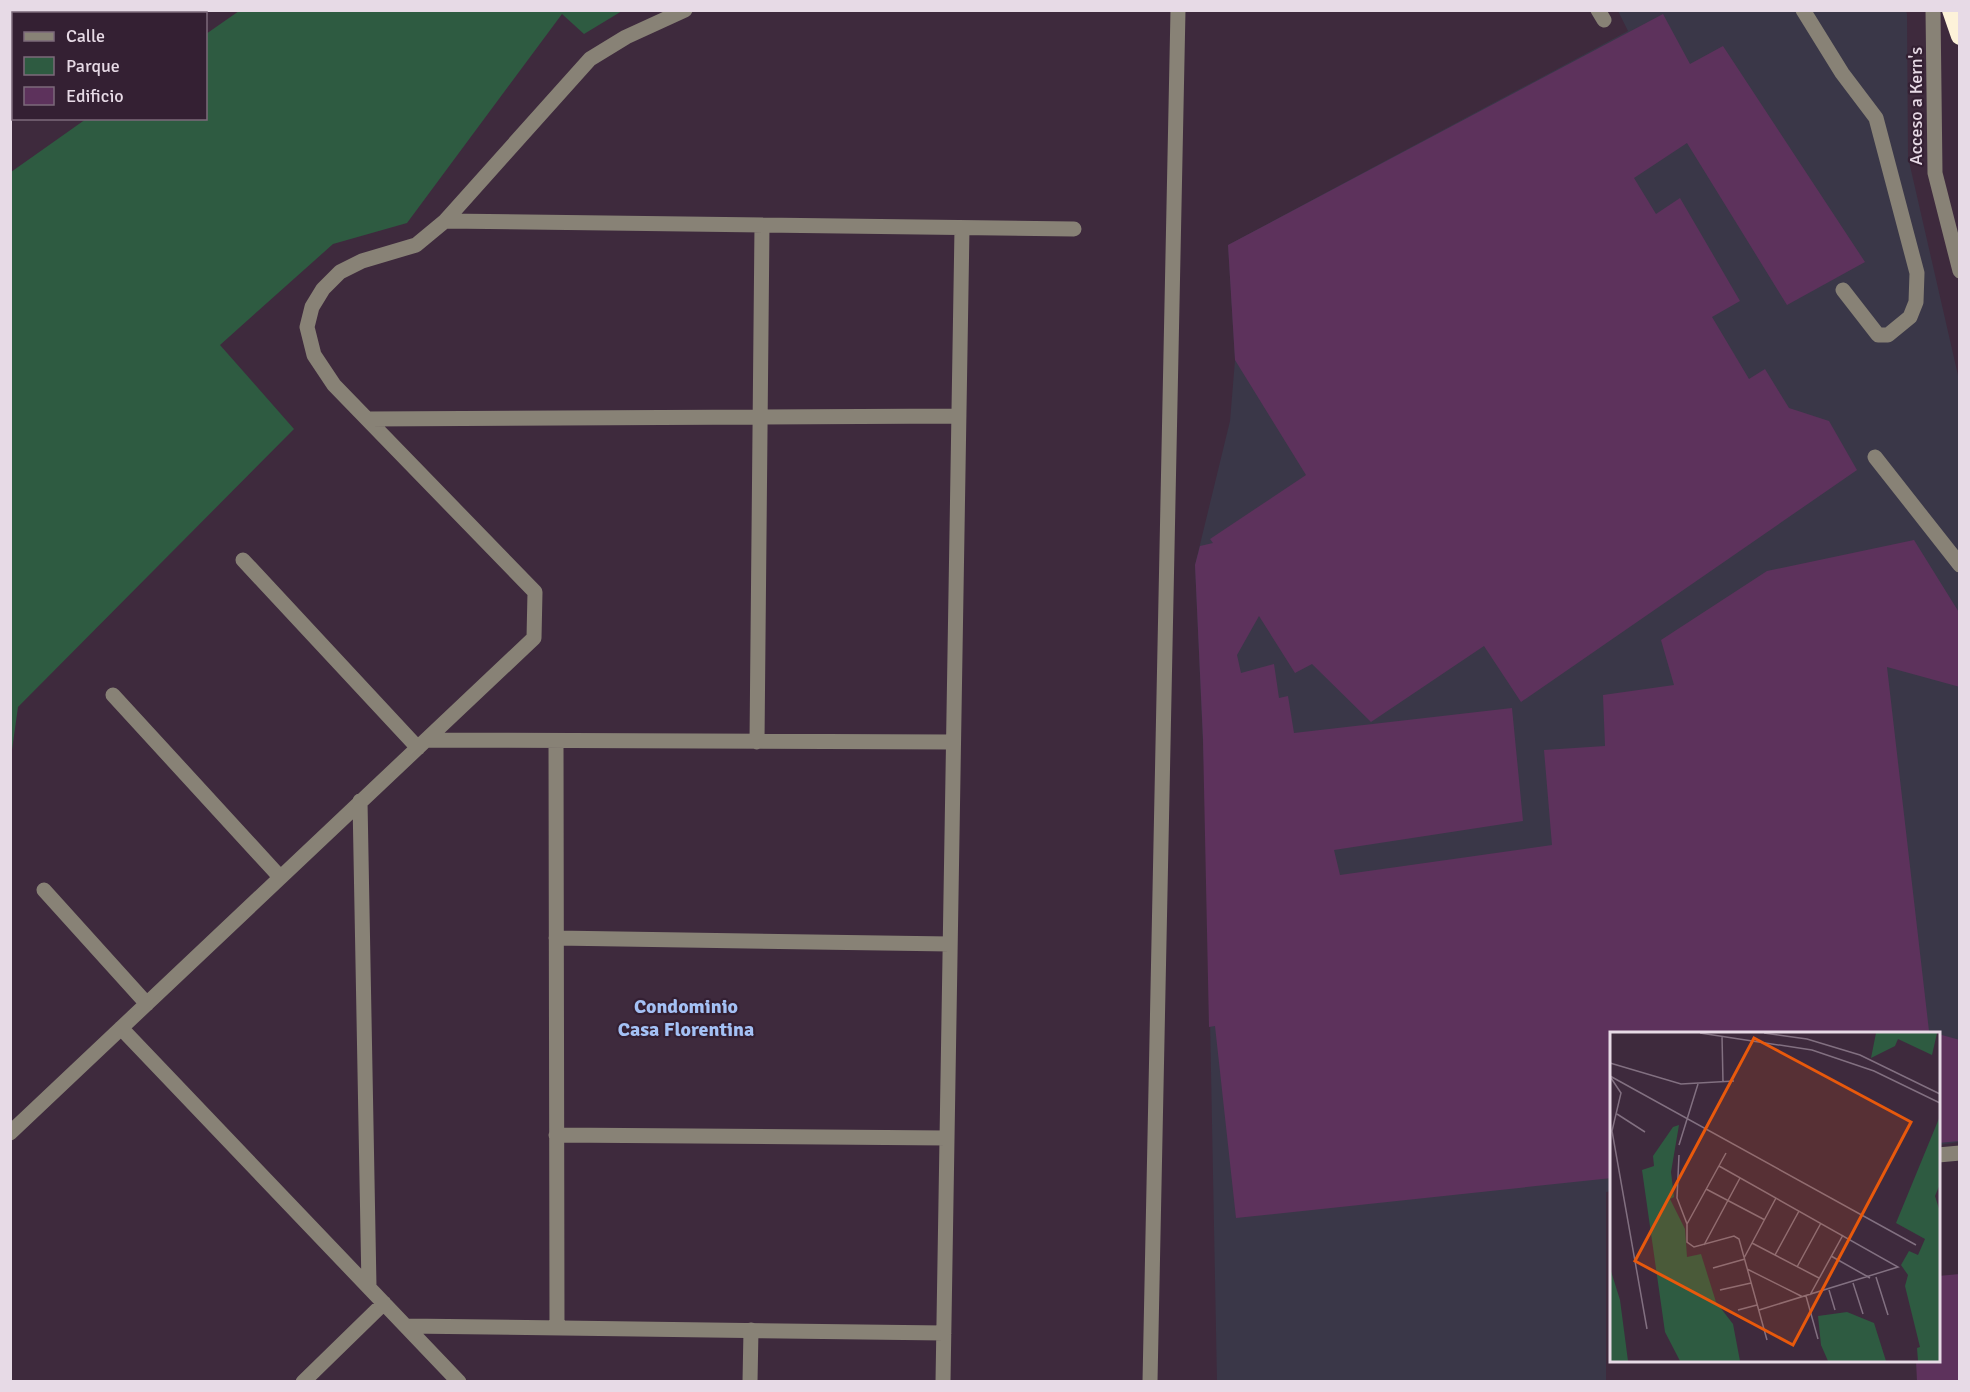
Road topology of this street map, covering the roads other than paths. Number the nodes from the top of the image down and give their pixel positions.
1 (685, 10) edge
2 (1178, 10) edge
3 (1803, 10) edge
4 (1933, 10) edge
5 (1950, 10) edge
6 (1959, 36) edge
7 (446, 221) junction
8 (762, 225) junction
9 (962, 228) junction
10 (1074, 229) dead end
11 (1959, 271) edge
12 (1843, 290) dead end
13 (959, 416) junction
14 (760, 417) junction
15 (368, 419) junction
16 (1875, 456) dead end
17 (243, 560) dead end
18 (1959, 565) edge
19 (113, 695) dead end
20 (556, 741) junction
21 (757, 742) junction
22 (953, 742) junction
23 (422, 744) junction
24 (360, 801) junction
25 (280, 877) junction
26 (44, 890) dead end
27 (556, 938) junction
28 (950, 944) junction
29 (147, 1004) junction
30 (121, 1028) junction
31 (10, 1133) edge
32 (556, 1135) junction
33 (947, 1138) junction
34 (1959, 1153) edge
35 (1940, 1155) edge
36 (369, 1287) junction
37 (384, 1303) junction
38 (406, 1326) junction
39 (557, 1328) junction
40 (751, 1330) junction
41 (944, 1333) junction
42 (303, 1382) edge
43 (459, 1382) edge
44 (750, 1382) edge
45 (943, 1382) edge
46 (1150, 1382) edge

1 - 7 street
2 - 46 street
3 - 12 street
4 - 11 street, Acceso a Kern's
5 - 6 highway
7 - 8 street
7 - 15 street
8 - 9 street
8 - 14 street
9 - 10 street
9 - 13 street
13 - 14 street
13 - 22 street
14 - 15 street
14 - 21 street
15 - 23 street
16 - 18 street
17 - 23 street
19 - 25 street
20 - 21 street
20 - 23 street
20 - 27 street
21 - 22 street
22 - 28 street
23 - 24 street
24 - 25 street
24 - 36 street
25 - 29 street
26 - 29 street
27 - 28 street
27 - 32 street
28 - 33 street
29 - 30 street
30 - 31 street
30 - 36 street
32 - 33 street
32 - 39 street
33 - 41 street
34 - 35 street
36 - 37 street
37 - 38 street
37 - 42 street
38 - 39 street
38 - 43 street
39 - 40 street
40 - 41 street
40 - 44 street
41 - 45 street

